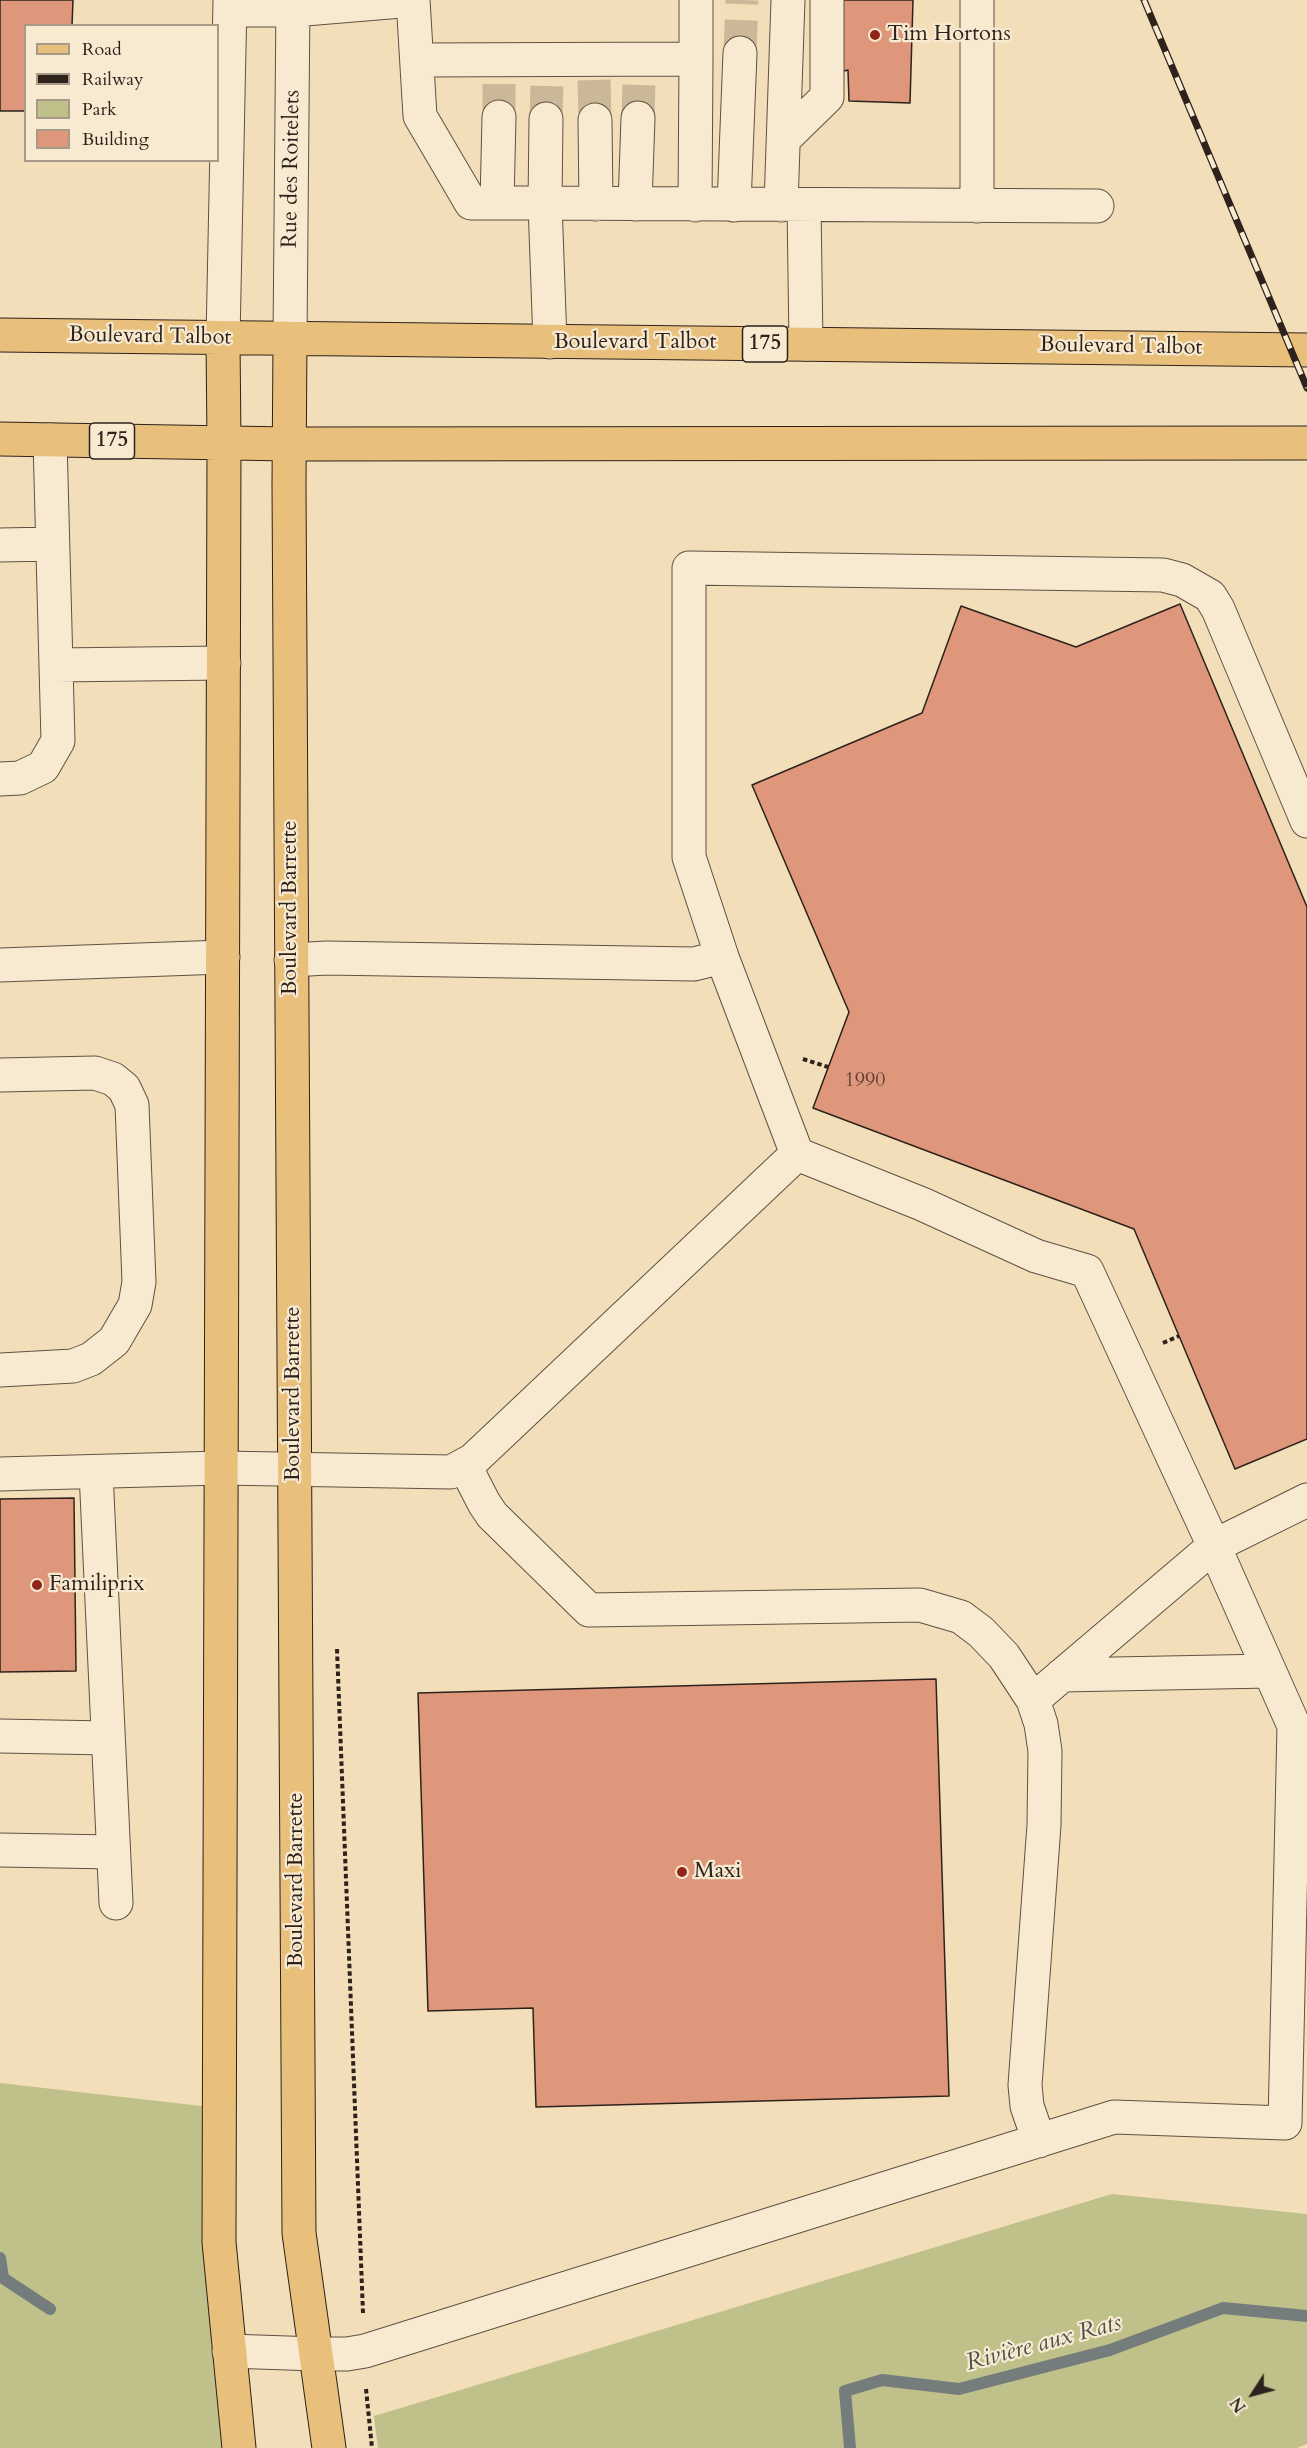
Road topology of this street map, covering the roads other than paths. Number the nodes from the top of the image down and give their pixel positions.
1 (696, 0) edge
2 (788, 0) edge
3 (827, 0) edge
4 (977, 0) edge
5 (230, 5) edge
6 (293, 5) edge
7 (740, 53) tunnel mouth
8 (696, 59) junction
9 (417, 60) junction
10 (499, 117) tunnel mouth
11 (638, 118) tunnel mouth
12 (546, 119) tunnel mouth
13 (595, 120) tunnel mouth
14 (785, 138) junction
15 (497, 203) junction
16 (545, 203) junction
17 (596, 204) junction
18 (635, 204) junction
19 (695, 205) junction
20 (734, 205) junction
21 (792, 205) junction
22 (977, 206) junction
23 (1097, 207) dead end
24 (0, 335) edge
25 (223, 339) junction
26 (290, 339) junction
27 (550, 342) junction
28 (806, 344) junction
29 (1307, 350) edge
30 (0, 439) edge
31 (50, 440) junction
32 (224, 443) junction
33 (1307, 443) edge
34 (289, 444) junction
35 (52, 544) junction
36 (0, 545) edge
37 (224, 663) junction
38 (56, 665) junction
39 (0, 779) edge
40 (1307, 821) edge
41 (223, 957) junction
42 (722, 957) junction
43 (291, 960) junction
44 (0, 965) edge
45 (0, 1075) edge
46 (797, 1154) junction
47 (0, 1370) edge
48 (465, 1466) junction
49 (221, 1468) junction
50 (295, 1468) junction
51 (96, 1472) junction
52 (0, 1474) edge
53 (1307, 1500) edge
54 (1214, 1546) junction
55 (1269, 1671) junction
56 (1062, 1675) junction
57 (1033, 1700) junction
58 (1300, 1723) edge
59 (0, 1736) edge
60 (108, 1738) junction
61 (0, 1850) edge
62 (113, 1852) junction
63 (116, 1903) dead end
64 (1296, 2122) edge
65 (1039, 2141) junction
66 (229, 2351) junction
67 (316, 2354) junction
68 (239, 2448) edge
69 (328, 2448) edge

1 - 8 street
2 - 14 street
3 - 14 street
4 - 22 street
5 - 6 street
5 - 25 street
6 - 9 street
6 - 26 street, Rue des Roitelets
7 - 20 street
8 - 9 street
8 - 19 street
9 - 15 street
10 - 15 street
11 - 18 street
12 - 16 street
13 - 17 street
14 - 21 street
15 - 16 street
16 - 17 street
16 - 27 street
17 - 18 street
18 - 19 street
19 - 20 street
20 - 21 street
21 - 22 street
21 - 28 street
22 - 23 street
24 - 25 main road, Boulevard Talbot / 175
25 - 26 main road, Boulevard Talbot / 175
25 - 32 main road
26 - 27 main road, Boulevard Talbot / 175
26 - 34 main road, Boulevard Barrette
27 - 28 main road, Boulevard Talbot / 175
28 - 29 main road, Boulevard Talbot / 175
30 - 31 main road, 175
31 - 32 main road, 175
31 - 35 street
32 - 34 main road, 175
32 - 37 main road
33 - 34 main road, 175
34 - 43 main road, Boulevard Barrette
35 - 36 street
35 - 38 street
37 - 38 street
37 - 41 main road
38 - 39 street
40 - 42 street
41 - 44 street
41 - 49 main road
42 - 43 street
42 - 46 street
43 - 50 main road, Boulevard Barrette
45 - 47 street
46 - 48 street
46 - 54 street
48 - 50 street
48 - 57 street
49 - 50 street
49 - 51 street
49 - 66 main road
50 - 67 main road, Boulevard Barrette
51 - 52 street
51 - 60 street
53 - 54 street
54 - 55 street
54 - 56 street
55 - 56 street
55 - 58 street
56 - 57 street
57 - 65 street
58 - 64 street
59 - 60 street
60 - 62 street
61 - 62 street
62 - 63 street
64 - 65 street
65 - 67 street
66 - 67 street
66 - 68 main road
67 - 69 main road, Boulevard Barrette

